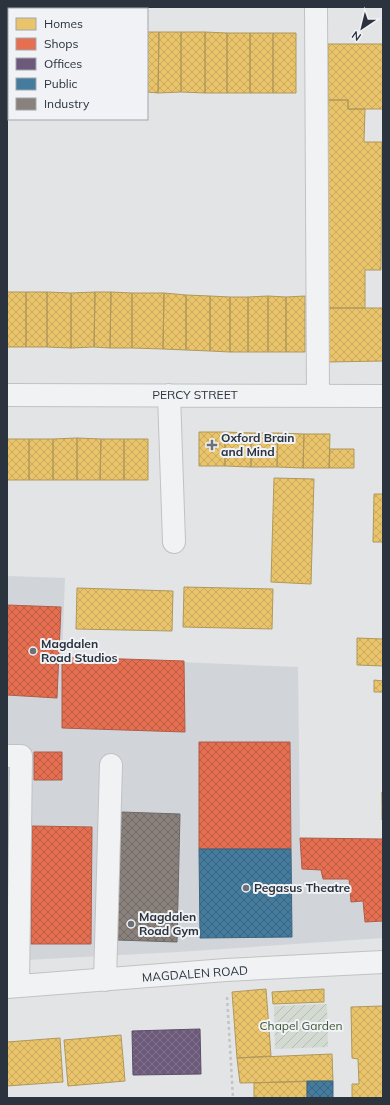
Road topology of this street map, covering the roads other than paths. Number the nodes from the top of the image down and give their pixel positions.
1 (316, 7) edge
2 (7, 395) edge
3 (169, 395) junction
4 (318, 395) junction
5 (383, 396) edge
6 (174, 542) dead end
7 (7, 756) edge
8 (111, 765) dead end
9 (383, 962) edge
10 (105, 980) junction
11 (13, 986) edge

1 - 4 street
2 - 3 street, PERCY STREET
3 - 4 street, PERCY STREET
3 - 6 street
4 - 5 street, PERCY STREET
7 - 11 street
8 - 10 street
9 - 10 street, MAGDALEN ROAD
10 - 11 street, MAGDALEN ROAD

